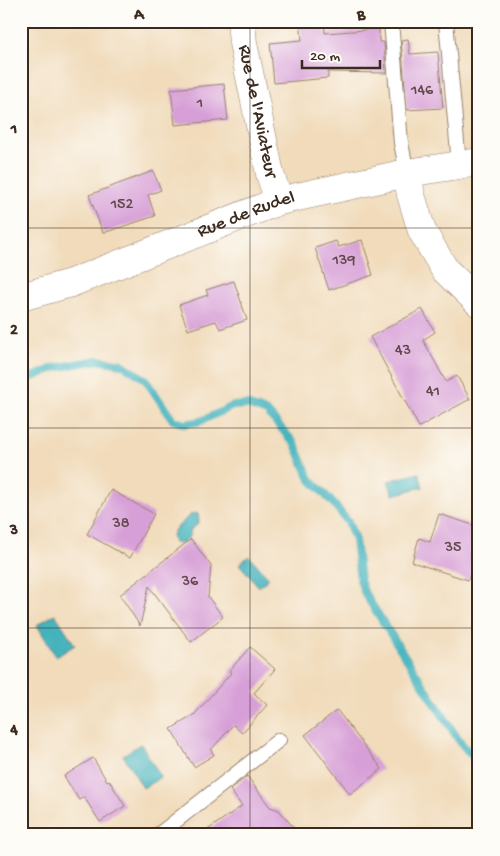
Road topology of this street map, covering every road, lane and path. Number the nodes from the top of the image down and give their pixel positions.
1 (241, 21) edge
2 (391, 21) edge
3 (446, 21) edge
4 (469, 163) edge
5 (407, 173) junction
6 (279, 201) junction
7 (21, 296) edge
8 (479, 303) edge
9 (279, 740) dead end
10 (158, 835) edge

1 - 6 street, Rue de l'Aviateur
2 - 5 lane
3 - 4 lane
4 - 5 street, Rue de Rudel
5 - 6 street, Rue de Rudel
5 - 8 street
6 - 7 street, Rue de Rudel
9 - 10 lane

